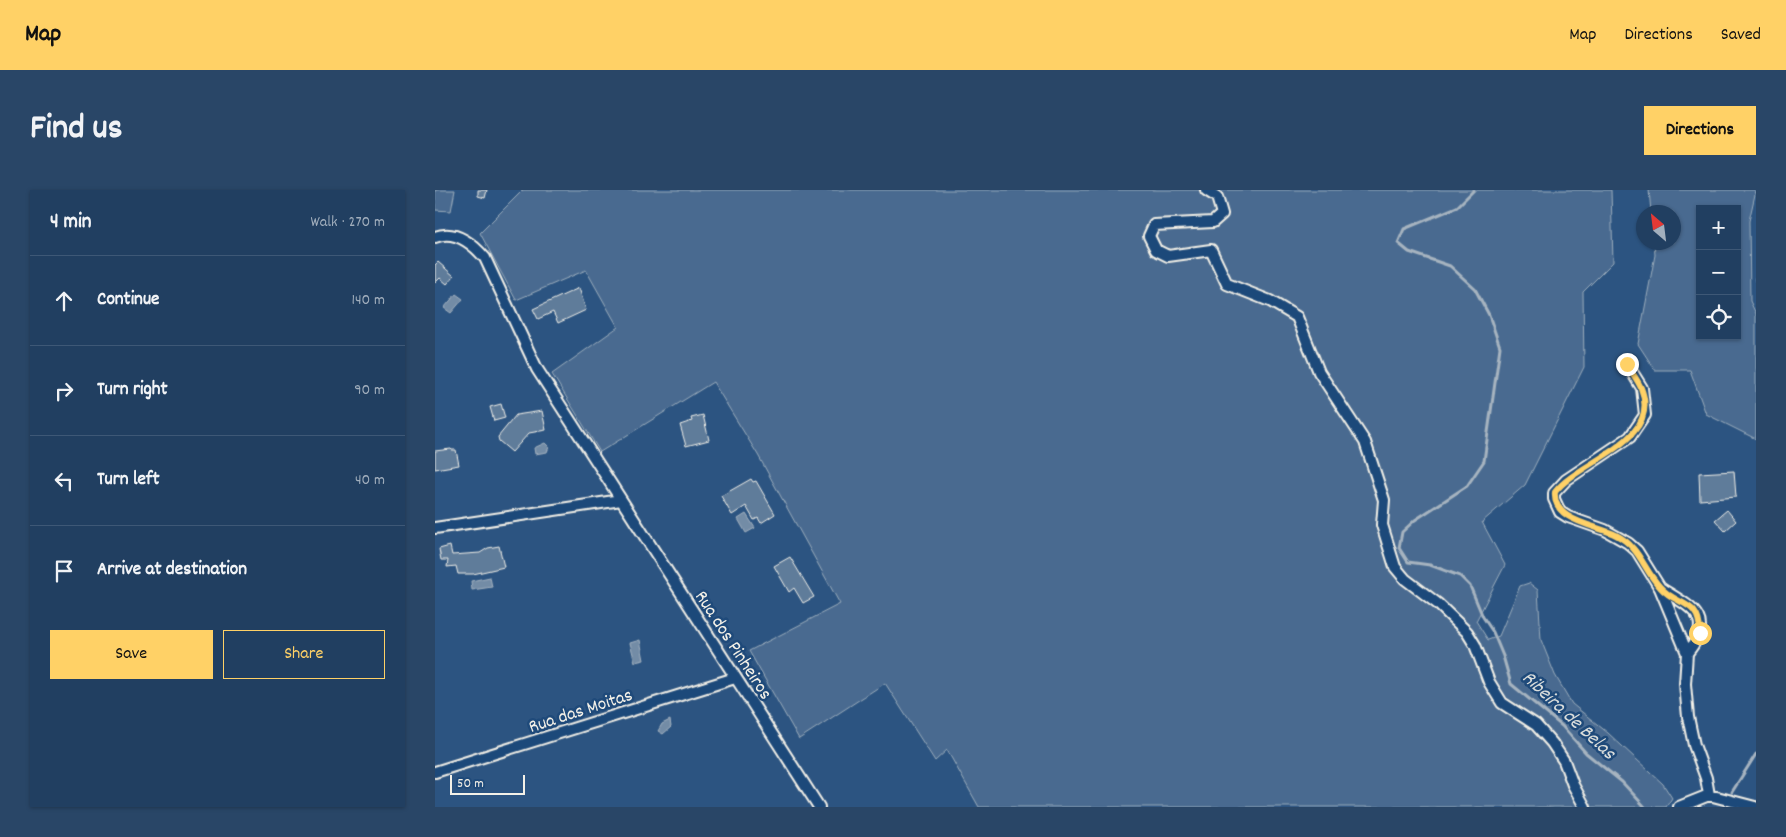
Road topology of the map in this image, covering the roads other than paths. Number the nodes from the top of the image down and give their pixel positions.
1 (1206, 190) edge
2 (435, 237) edge
3 (1627, 364) dead end
4 (621, 500) junction
5 (435, 528) edge
6 (1660, 588) junction
7 (1687, 653) junction
8 (735, 678) junction
9 (435, 772) edge
10 (1709, 795) junction
11 (819, 807) edge
12 (1585, 807) edge
13 (1679, 807) edge
14 (1755, 807) edge

1 - 12 street
2 - 4 street, Rua dos Pinheiros
3 - 6 street
4 - 5 street
4 - 8 street, Rua dos Pinheiros
6 - 7 street
6 - 7 street
7 - 10 street
8 - 9 street, Rua das Moitas
8 - 11 street, Rua dos Pinheiros
10 - 13 street
10 - 14 street

